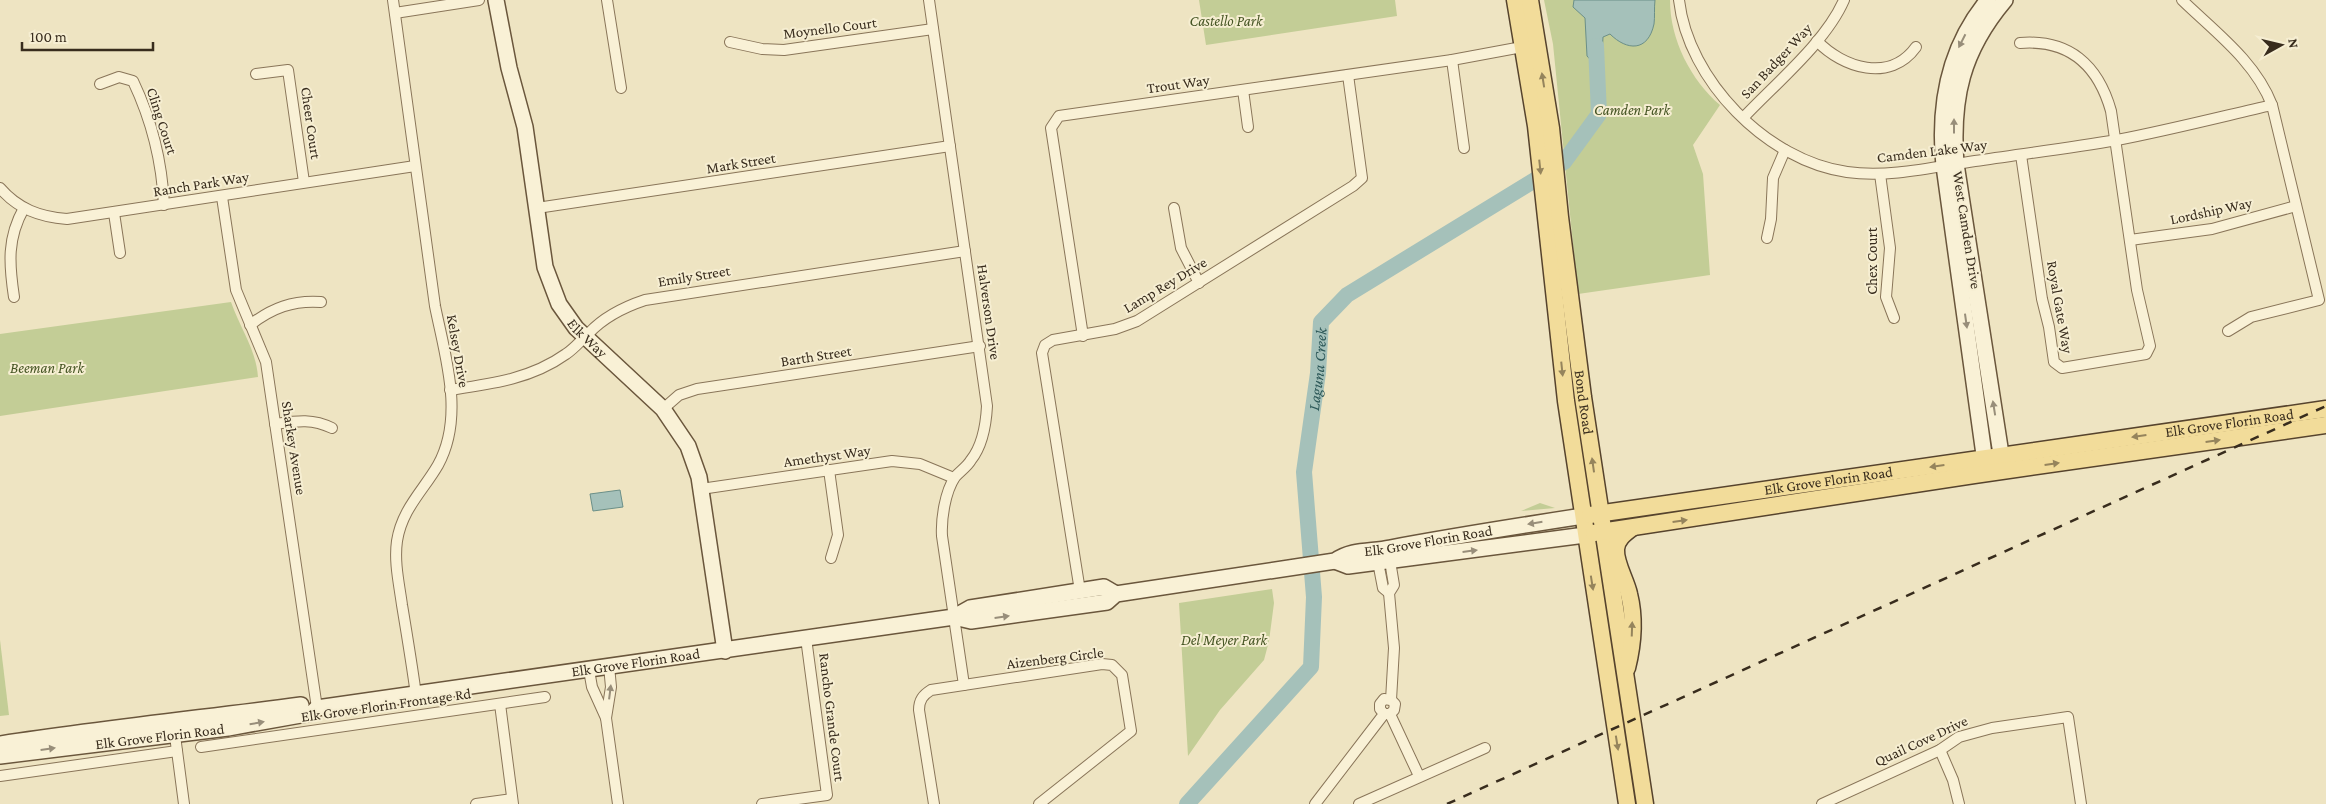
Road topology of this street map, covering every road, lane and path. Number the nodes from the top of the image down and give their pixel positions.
1 (393, 0) edge
2 (479, 0) edge
3 (496, 0) edge
4 (607, 0) edge
5 (929, 0) edge
6 (1515, 0) edge
7 (1530, 0) edge
8 (1679, 0) edge
9 (1844, 0) edge
10 (1988, 0) edge
11 (2005, 0) edge
12 (2182, 0) edge
13 (395, 13) junction
14 (933, 29) junction
15 (1816, 41) junction
16 (730, 42) dead end
17 (2020, 43) dead end
18 (1522, 47) junction
19 (1916, 47) dead end
20 (1452, 60) junction
21 (256, 74) dead end
22 (1348, 75) junction
23 (100, 84) dead end
24 (621, 88) dead end
25 (1243, 90) junction
26 (2272, 105) junction
27 (1744, 117) junction
28 (1248, 127) dead end
29 (1544, 127) junction
30 (2115, 140) junction
31 (950, 146) junction
32 (1464, 148) dead end
33 (1785, 150) junction
34 (2021, 154) junction
35 (1950, 165) junction
36 (416, 166) junction
37 (1880, 174) junction
38 (304, 182) junction
39 (0, 188) edge
40 (222, 197) junction
41 (164, 205) junction
42 (2296, 206) junction
43 (24, 208) junction
44 (537, 208) junction
45 (1174, 208) dead end
46 (1550, 210) junction
47 (114, 213) junction
48 (1767, 238) dead end
49 (2130, 240) junction
50 (965, 251) junction
51 (120, 253) dead end
52 (1200, 283) junction
53 (14, 297) dead end
54 (321, 302) dead end
55 (1894, 318) dead end
56 (250, 325) junction
57 (2228, 331) dead end
58 (1083, 336) junction
59 (584, 338) junction
60 (980, 346) junction
61 (450, 390) junction
62 (663, 409) junction
63 (2326, 409) edge
64 (275, 424) junction
65 (2326, 425) edge
66 (332, 428) dead end
67 (1994, 465) junction
68 (829, 470) junction
69 (1901, 471) junction
70 (954, 478) junction
71 (1823, 482) junction
72 (701, 489) junction
73 (1849, 494) junction
74 (1795, 502) junction
75 (1600, 513) junction
76 (1583, 516) junction
77 (1632, 528) junction
78 (1602, 532) junction
79 (1585, 534) junction
80 (1418, 542) junction
81 (831, 558) dead end
82 (1335, 561) junction
83 (1384, 562) junction
84 (1080, 591) junction
85 (1116, 594) junction
86 (954, 617) junction
87 (806, 638) junction
88 (725, 650) junction
89 (609, 666) junction
90 (589, 670) junction
91 (1625, 677) junction
92 (964, 685) junction
93 (416, 695) junction
94 (545, 697) dead end
95 (500, 704) junction
96 (317, 708) junction
97 (1387, 714) junction
98 (606, 718) junction
99 (174, 728) junction
100 (229, 735) junction
101 (0, 744) edge
102 (201, 747) dead end
103 (1485, 748) dead end
104 (1940, 750) junction
105 (177, 751) junction
106 (0, 756) edge
107 (1620, 767) junction
108 (0, 776) edge
109 (1419, 776) junction
110 (513, 801) edge
111 (184, 804) edge
112 (476, 804) edge
113 (618, 804) edge
114 (762, 804) edge
115 (934, 804) edge
116 (1038, 804) edge
117 (1315, 804) edge
118 (1359, 804) edge
119 (1626, 804) edge
120 (1636, 804) edge
121 (1645, 804) edge
122 (1822, 804) edge
123 (1959, 804) edge
124 (2081, 804) edge

1 - 13 street, Kelsey Drive
2 - 13 street
3 - 44 main road, Elk Way
4 - 24 street
5 - 14 street, Halverson Drive
6 - 18 main road, Bond Road
29 -> 7 main road, Bond Road
8 - 27 street, Camden Lake Way
9 - 15 street, San Badger Way
10 -> 35 main road, West Camden Drive
35 -> 11 main road, West Camden Drive
12 - 26 street
13 - 36 street, Kelsey Drive
14 - 16 street, Moynello Court
14 - 31 street, Halverson Drive
15 - 19 street
15 - 27 street, San Badger Way
17 - 30 street, Royal Gate Way
18 - 20 street, Trout Way
18 - 29 main road, Bond Road
20 - 22 street, Trout Way
20 - 32 street
21 - 38 street, Cheer Court
22 - 25 street, Trout Way
22 - 52 street, Lamp Rey Drive
23 - 41 street, Cling Court
25 - 28 street
25 - 58 street, Trout Way
26 - 30 street, Camden Lake Way
26 - 42 street
27 - 33 street, Camden Lake Way
29 - 46 main road, Bond Road
30 - 34 street, Camden Lake Way
30 - 49 street, Royal Gate Way
31 - 44 street, Mark Street
31 - 50 street, Halverson Drive
33 - 37 street, Camden Lake Way
33 - 48 street
34 - 35 street, Camden Lake Way
34 - 49 street, Royal Gate Way
35 - 37 street, Camden Lake Way
35 - 67 main road, West Camden Drive
36 - 38 street, Ranch Park Way
36 - 61 street, Kelsey Drive
37 - 55 street, Chex Court
38 - 40 street, Ranch Park Way
39 - 43 street, Ranch Park Way
40 - 41 street, Ranch Park Way
40 - 56 street, Sharkey Avenue
41 - 47 street, Ranch Park Way
42 - 49 street, Lordship Way
42 - 57 street
43 - 47 street, Ranch Park Way
43 - 53 street
44 - 59 main road, Elk Way
45 - 52 street
75 -> 46 main road, Bond Road
46 -> 76 main road, Bond Road
47 - 51 street
50 - 59 street, Emily Street
50 - 60 street, Halverson Drive
52 - 58 street, Lamp Rey Drive
54 - 56 street
56 - 64 street, Sharkey Avenue
58 - 84 street, Lamp Rey Drive
59 - 61 street, Emily Street
59 - 62 main road, Elk Way
60 - 62 street, Barth Street
60 - 70 street, Halverson Drive
61 - 93 street, Kelsey Drive
62 - 72 main road, Elk Way
63 -> 67 main road, Elk Grove Florin Road
64 - 66 street
64 - 96 street, Sharkey Avenue
67 -> 65 main road, Elk Grove Florin Road
67 -> 69 main road, Elk Grove Florin Road
67 - 73 main road, Elk Grove Florin Road
68 - 70 street, Amethyst Way
68 - 72 street, Amethyst Way
68 - 81 street
69 - 71 main road, Elk Grove Florin Road
69 - 73 main road
70 - 86 street, Halverson Drive
71 - 74 main road
71 - 75 main road, Elk Grove Florin Road
72 - 88 main road, Elk Way
73 - 74 main road, Elk Grove Florin Road
77 -> 74 main road, Elk Grove Florin Road
75 - 76 main road, Elk Grove Florin Road
75 - 78 main road, Bond Road
76 - 79 main road, Bond Road
76 -> 80 main road, Elk Grove Florin Road
77 - 78 main road, Elk Grove Florin Road
91 -> 77 main road
78 - 79 main road, Elk Grove Florin Road
78 - 91 main road, Bond Road
83 -> 79 main road, Elk Grove Florin Road
79 -> 107 main road, Bond Road
80 - 82 main road, Elk Grove Florin Road
80 - 83 main road
82 - 83 main road, Elk Grove Florin Road
82 - 85 main road, Elk Grove Florin Road
83 - 97 street
84 - 85 main road, Elk Grove Florin Road
84 - 86 main road, Elk Grove Florin Road
86 -> 85 main road, Elk Grove Florin Road
86 - 87 main road, Elk Grove Florin Road
86 - 92 street
87 - 88 main road, Elk Grove Florin Road
87 - 114 street, Rancho Grande Court
88 - 89 main road, Elk Grove Florin Road
89 - 90 main road, Elk Grove Florin Road
98 -> 89 street
90 - 93 main road, Elk Grove Florin Road
90 - 98 street
91 - 121 main road, Bond Road
92 - 115 street, Aizenberg Circle
92 - 116 street, Aizenberg Circle
93 - 96 main road, Elk Grove Florin Road
94 - 95 street, Elk Grove Florin Frontage Rd
95 - 100 street, Elk Grove Florin Frontage Rd
95 - 110 street
96 - 99 main road, Elk Grove Florin Road
100 -> 96 main road, Elk Grove Florin Road
97 - 109 street
97 - 117 street
98 - 113 street
99 - 100 main road, Elk Grove Florin Road
99 - 101 main road, Elk Grove Florin Road
99 - 105 street
106 -> 99 main road, Elk Grove Florin Road
100 - 102 street, Elk Grove Florin Frontage Rd
103 - 109 street
104 - 122 street, Quail Cove Drive
104 - 123 street
104 - 124 street, Quail Cove Drive
105 - 108 street
105 - 111 street
107 - 119 main road, Bond Road
107 - 120 main road
109 - 118 street
110 - 112 street

